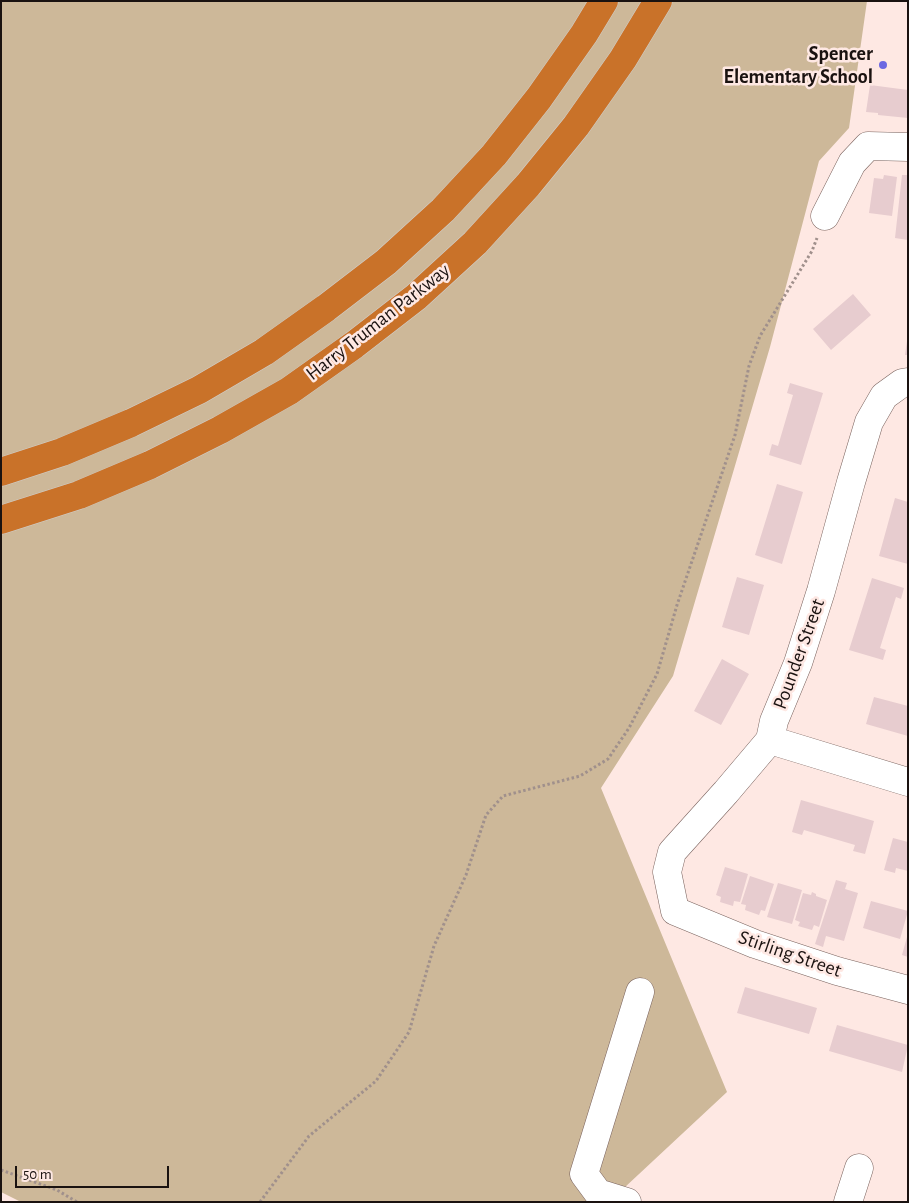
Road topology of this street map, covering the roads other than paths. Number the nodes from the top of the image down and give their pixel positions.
1 (604, 1) edge
2 (658, 1) edge
3 (908, 147) edge
4 (825, 216) road end
5 (908, 382) edge
6 (1, 472) edge
7 (1, 520) edge
8 (770, 740) junction
9 (908, 782) edge
10 (674, 911) joint
11 (908, 990) edge
12 (640, 992) dead end
13 (860, 1168) dead end
14 (627, 1202) edge
15 (848, 1202) edge

1 - 6 highway
2 - 7 highway, Harry Truman Parkway
3 - 4 street
5 - 8 street, Pounder Street
8 - 9 street
8 - 10 street, Pounder Street
10 - 11 street, Stirling Street
12 - 14 street
13 - 15 street

